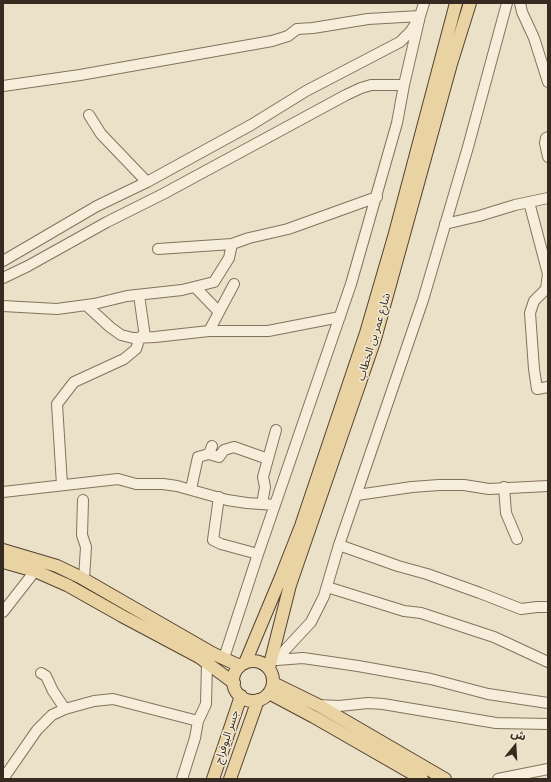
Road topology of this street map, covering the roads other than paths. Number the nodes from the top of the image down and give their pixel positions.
1 (424, 3) edge
2 (456, 3) edge
3 (470, 3) edge
4 (507, 3) edge
5 (520, 3) edge
6 (420, 16) junction
7 (548, 82) edge
8 (404, 84) junction
9 (3, 86) edge
10 (89, 115) dead end
11 (548, 137) edge
12 (548, 157) edge
13 (147, 182) junction
14 (377, 197) junction
15 (548, 198) edge
16 (529, 202) junction
17 (445, 224) junction
18 (232, 244) junction
19 (158, 249) dead end
20 (3, 261) edge
21 (3, 278) edge
22 (234, 284) dead end
23 (195, 287) junction
24 (139, 295) junction
25 (86, 305) junction
26 (3, 306) edge
27 (219, 312) junction
28 (340, 317) junction
29 (209, 331) junction
30 (143, 337) junction
31 (548, 387) edge
32 (276, 430) dead end
33 (268, 459) junction
34 (62, 484) junction
35 (548, 486) edge
36 (504, 487) junction
37 (191, 489) junction
38 (3, 492) edge
39 (357, 495) junction
40 (219, 497) junction
41 (83, 500) dead end
42 (262, 504) junction
43 (275, 504) junction
44 (517, 539) dead end
45 (339, 545) junction
46 (3, 550) edge
47 (258, 554) junction
48 (3, 562) edge
49 (35, 572) junction
50 (84, 579) junction
51 (327, 587) junction
52 (548, 607) edge
53 (3, 612) edge
54 (224, 658) junction
55 (548, 662) edge
56 (207, 663) junction
57 (273, 663) junction
58 (243, 665) junction
59 (41, 673) dead end
60 (234, 684) junction
61 (267, 692) junction
62 (241, 696) junction
63 (548, 703) edge
64 (318, 705) junction
65 (65, 709) junction
66 (198, 721) junction
67 (548, 724) edge
68 (548, 769) edge
69 (3, 779) edge
70 (182, 779) edge
71 (213, 779) edge
72 (230, 779) edge
73 (422, 779) edge
74 (445, 779) edge
75 (498, 779) edge

1 - 6 street
2 - 58 main road, شارع عمر بن الخطاب
3 - 57 main road, شارع عمر بن الخطاب
4 - 17 street
5 - 7 street
6 - 8 street
6 - 9 street
6 - 13 street
8 - 14 street
8 - 21 street
10 - 13 street
11 - 12 street
13 - 20 street
14 - 18 street
14 - 28 street
15 - 16 street
16 - 17 street
16 - 31 street
17 - 39 street
18 - 19 street
18 - 23 street
22 - 27 street
23 - 24 street
23 - 27 street
24 - 25 street
24 - 30 street
25 - 26 street
25 - 30 street
27 - 29 street
28 - 29 street
28 - 43 street
29 - 30 street
30 - 34 street
32 - 33 street
33 - 37 street
33 - 42 street
34 - 37 street
34 - 38 street
35 - 36 street
36 - 39 street
36 - 44 street
37 - 40 street
39 - 45 street
40 - 42 street
40 - 47 street
41 - 50 street
42 - 43 street
43 - 47 street
45 - 51 street
45 - 52 street
46 - 50 main road
47 - 54 street
48 - 49 main road
49 - 53 street
49 - 56 main road
50 - 54 main road
51 - 55 street
51 - 57 street
54 - 58 main road
56 - 60 main road
56 - 66 street
57 - 58 main road
57 - 61 main road
57 - 63 street
58 - 60 main road
59 - 65 street
60 - 62 main road
61 - 62 main road
61 - 64 main road
61 - 72 main road, جسر البوفراج
61 - 73 main road
62 - 71 main road, جسر البوفراج
64 - 67 street
64 - 74 main road
65 - 66 street
65 - 69 street
66 - 70 street
68 - 75 street

